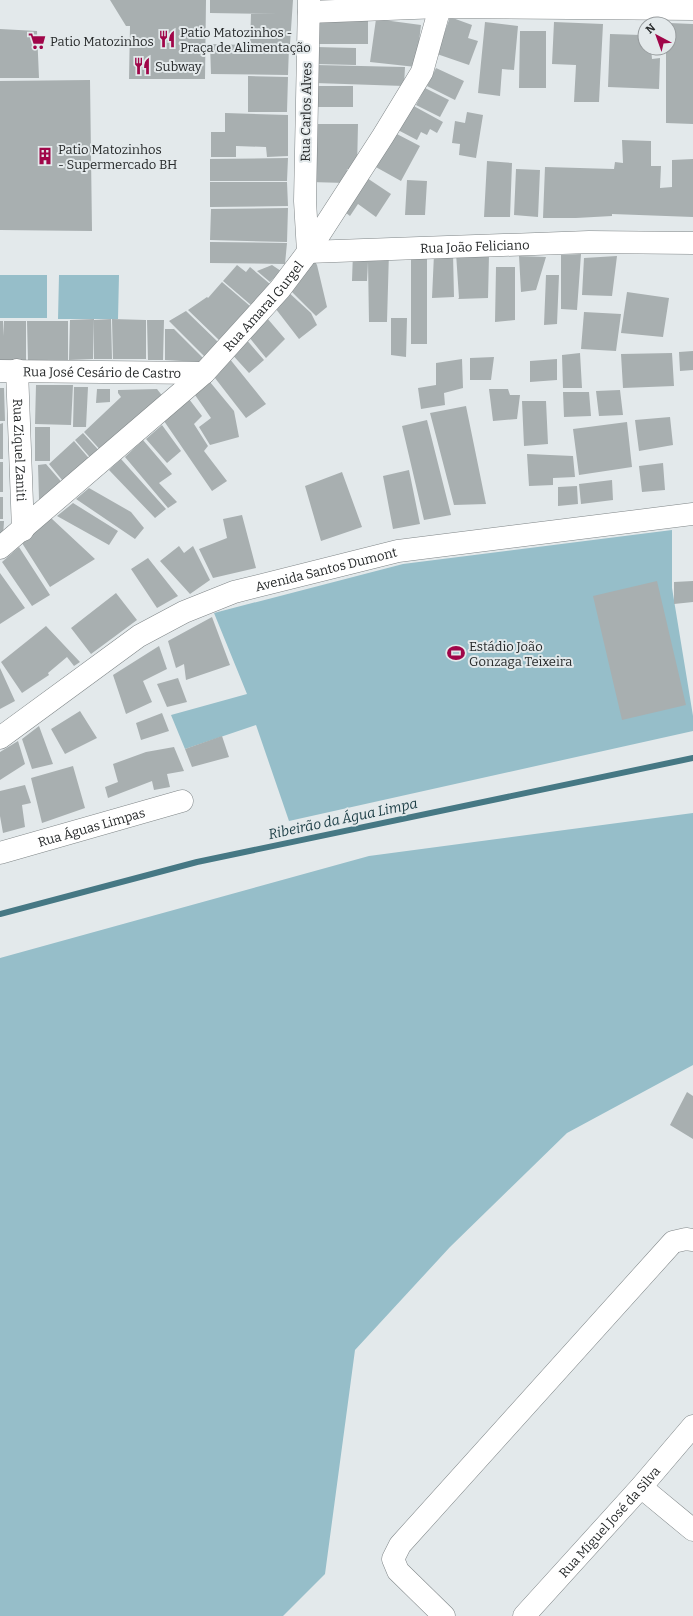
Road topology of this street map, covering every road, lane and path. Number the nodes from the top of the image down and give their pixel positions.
1 (441, 3) edge
2 (309, 6) edge
3 (693, 10) edge
4 (693, 243) edge
5 (308, 252) junction
6 (9, 371) edge
7 (204, 373) junction
8 (693, 514) edge
9 (23, 530) junction
10 (0, 548) edge
11 (0, 738) edge
12 (182, 801) dead end
13 (0, 853) edge
14 (693, 1240) edge
15 (693, 1426) edge
16 (641, 1487) junction
17 (693, 1530) edge
18 (444, 1616) edge
19 (524, 1616) edge

1 - 2 street
1 - 3 street
1 - 5 street, Rua Amaral Gurgel
2 - 5 street, Rua Carlos Alves
4 - 5 street, Rua João Feliciano
5 - 7 street, Rua Amaral Gurgel
6 - 7 street, Rua José Cesário de Castro
6 - 9 street, Rua Ziquel Zaniti
7 - 9 street, Rua Amaral Gurgel
8 - 11 street, Avenida Santos Dumont
9 - 10 street, Rua Amaral Gurgel
12 - 13 street, Rua Águas Limpas
14 - 18 street
15 - 16 street, Rua Miguel José da Silva
16 - 17 street
16 - 19 street, Rua Miguel José da Silva

